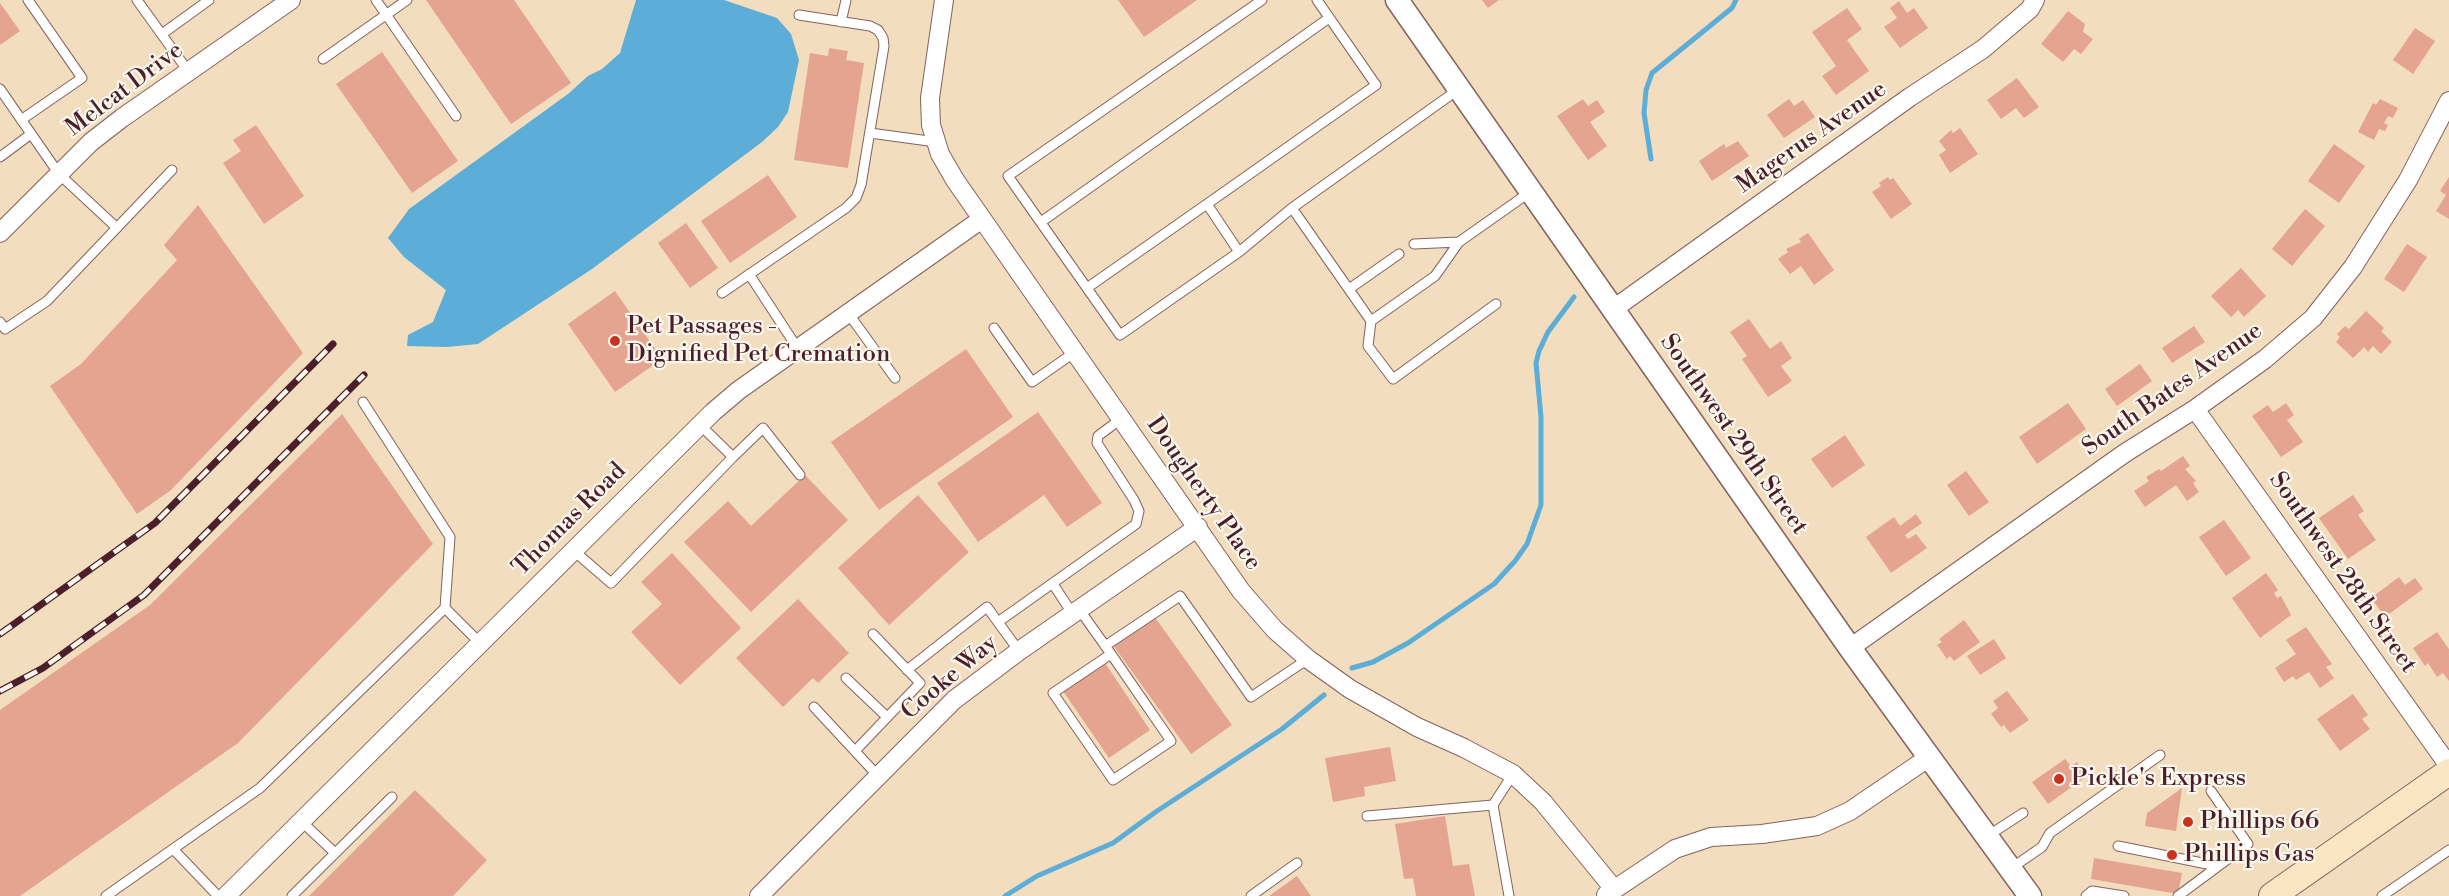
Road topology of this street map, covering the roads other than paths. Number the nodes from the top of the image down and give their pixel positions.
1 (28, 0) edge
2 (137, 0) edge
3 (209, 0) edge
4 (291, 0) edge
5 (376, 0) edge
6 (407, 0) edge
7 (846, 0) edge
8 (944, 0) edge
9 (1262, 0) edge
10 (1317, 0) edge
11 (2036, 0) edge
12 (1399, 1) edge
13 (386, 15) junction
14 (799, 15) dead end
15 (1329, 18) junction
16 (842, 22) junction
17 (162, 34) junction
18 (323, 60) dead end
19 (188, 71) junction
20 (0, 89) edge
21 (1459, 89) junction
22 (2449, 101) edge
23 (456, 116) dead end
24 (21, 120) junction
25 (32, 134) junction
26 (870, 134) junction
27 (936, 142) junction
28 (0, 157) edge
29 (172, 170) dead end
30 (58, 174) junction
31 (1530, 192) junction
32 (1207, 204) junction
33 (1292, 208) junction
34 (982, 219) junction
35 (1041, 222) junction
36 (117, 228) junction
37 (0, 233) edge
38 (1459, 242) junction
39 (1414, 244) dead end
40 (1239, 252) junction
41 (1399, 254) dead end
42 (749, 274) junction
43 (1087, 288) junction
44 (1349, 289) junction
45 (722, 293) dead end
46 (1496, 304) dead end
47 (1612, 310) junction
48 (848, 313) junction
49 (1371, 321) junction
50 (0, 322) edge
51 (994, 328) dead end
52 (798, 349) junction
53 (1075, 352) junction
54 (895, 378) dead end
55 (363, 402) dead end
56 (2195, 409) junction
57 (1122, 418) junction
58 (699, 424) junction
59 (733, 457) junction
60 (800, 475) dead end
61 (1198, 527) junction
62 (573, 550) junction
63 (1053, 584) junction
64 (445, 608) junction
65 (1076, 611) junction
66 (998, 622) junction
67 (873, 634) dead end
68 (480, 643) junction
69 (1850, 648) junction
70 (1108, 650) junction
71 (1019, 651) junction
72 (1308, 659) junction
73 (907, 670) junction
74 (846, 678) dead end
75 (814, 707) dead end
76 (887, 717) junction
77 (855, 751) junction
78 (2160, 755) dead end
79 (1928, 758) junction
80 (2449, 766) edge
81 (2449, 772) edge
82 (1514, 774) junction
83 (878, 776) junction
84 (2211, 791) dead end
85 (392, 797) dead end
86 (1493, 805) junction
87 (2023, 813) dead end
88 (1367, 816) dead end
89 (301, 821) junction
90 (1986, 837) junction
91 (2118, 846) dead end
92 (173, 849) junction
93 (2449, 850) edge
94 (335, 853) junction
95 (1297, 863) dead end
96 (2217, 866) junction
97 (2010, 869) junction
98 (1609, 893) edge
99 (2281, 894) edge
100 (106, 896) edge
101 (218, 896) edge
102 (226, 896) edge
103 (292, 896) edge
104 (759, 896) edge
105 (1251, 896) edge
106 (1509, 896) edge
107 (2030, 896) edge
108 (2086, 896) edge
109 (2124, 896) edge
110 (2178, 896) edge
111 (2382, 896) edge

1 - 24 lane
2 - 17 lane
3 - 17 lane
4 - 19 street, Melcat Drive
5 - 13 lane
6 - 13 lane
7 - 16 lane
8 - 27 street, Dougherty Place
9 - 35 lane
10 - 15 lane
11 - 47 street, Magerus Avenue
12 - 21 street, Southwest 29th Street
13 - 18 lane
13 - 23 lane
14 - 16 lane
15 - 32 lane
15 - 35 lane
16 - 26 lane
17 - 19 lane
19 - 30 street, Melcat Drive
20 - 24 lane
21 - 31 street, Southwest 29th Street
21 - 33 lane
22 - 56 street, South Bates Avenue
24 - 25 lane
25 - 28 lane
25 - 30 lane
26 - 27 lane
26 - 42 lane
27 - 34 street, Dougherty Place
29 - 36 lane
30 - 36 lane
30 - 37 street, Melcat Drive
31 - 38 lane
31 - 47 street, Southwest 29th Street
32 - 40 lane
32 - 43 lane
33 - 40 lane
33 - 44 lane
34 - 48 street, Thomas Road
34 - 53 street, Dougherty Place
35 - 43 lane
36 - 50 lane
38 - 39 lane
38 - 49 lane
40 - 43 lane
41 - 44 lane
42 - 45 lane
42 - 52 lane
44 - 49 lane
46 - 49 lane
47 - 69 street, Southwest 29th Street
48 - 52 street, Thomas Road
48 - 54 lane
51 - 53 lane
52 - 58 street, Thomas Road
53 - 57 street, Dougherty Place
55 - 64 lane
56 - 69 street, South Bates Avenue
56 - 80 street, Southwest 28th Street
57 - 61 street, Dougherty Place
57 - 63 lane
58 - 59 lane
58 - 62 street, Thomas Road
59 - 60 lane
59 - 62 lane
61 - 65 street, Cooke Way
61 - 72 street, Dougherty Place
62 - 68 street, Thomas Road
63 - 65 lane
63 - 66 lane
64 - 68 lane
64 - 92 lane
65 - 70 lane
65 - 71 street, Cooke Way
66 - 71 lane
66 - 73 lane
67 - 73 lane
68 - 89 street, Thomas Road
69 - 79 street, Southwest 29th Street
70 - 70 lane
70 - 72 lane
71 - 83 street, Cooke Way
72 - 82 street, Dougherty Place
73 - 76 lane
74 - 76 lane
75 - 77 lane
76 - 77 lane
77 - 83 lane
78 - 97 lane
79 - 90 street, Southwest 29th Street
79 - 98 street
81 - 99 main road
82 - 86 lane
82 - 98 street, Dougherty Place
83 - 104 street, Cooke Way
84 - 96 lane
85 - 94 lane
86 - 88 lane
86 - 106 lane
87 - 90 lane
89 - 94 lane
89 - 102 street, Thomas Road
90 - 97 street, Southwest 29th Street
91 - 96 lane
92 - 100 lane
92 - 101 lane
93 - 111 lane
94 - 103 lane
95 - 105 lane
96 - 110 lane
97 - 107 street, Southwest 29th Street
108 - 109 lane

